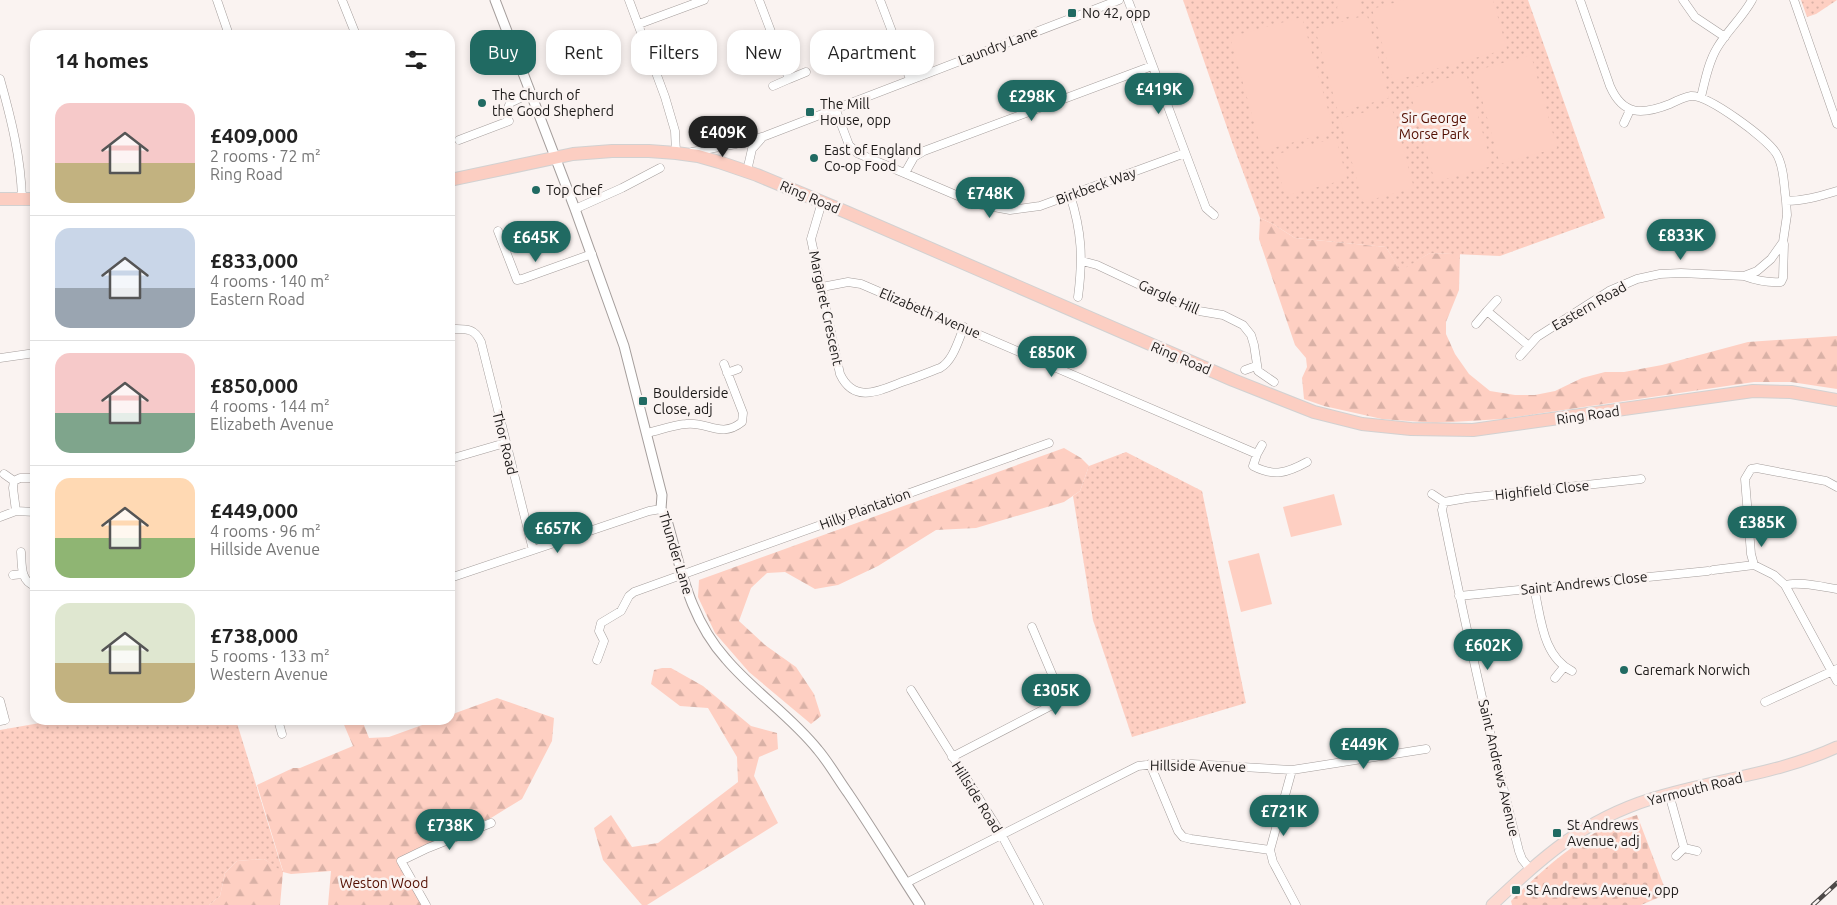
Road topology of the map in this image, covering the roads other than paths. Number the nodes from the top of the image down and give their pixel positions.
1 (217, 0) edge
2 (342, 0) edge
3 (495, 0) edge
4 (629, 0) edge
5 (704, 0) edge
6 (759, 0) edge
7 (880, 0) edge
8 (1119, 0) edge
9 (1128, 0) edge
10 (1580, 0) edge
11 (1683, 0) edge
12 (1752, 0) edge
13 (1794, 0) edge
14 (1105, 2) edge
15 (638, 24) junction
16 (227, 30) edge
17 (354, 30) edge
18 (1725, 38) junction
19 (1152, 66) junction
20 (806, 72) dead end
21 (0, 79) edge
22 (789, 79) junction
23 (910, 79) junction
24 (773, 86) dead end
25 (531, 93) junction
26 (1701, 98) junction
27 (835, 108) junction
28 (1630, 110) junction
29 (1624, 123) dead end
30 (1837, 124) edge
31 (765, 136) junction
32 (459, 140) dead end
33 (676, 153) junction
34 (1185, 153) junction
35 (556, 158) junction
36 (660, 168) dead end
37 (747, 171) junction
38 (905, 173) junction
39 (455, 179) edge
40 (1837, 191) edge
41 (1070, 195) junction
42 (0, 199) edge
43 (29, 199) edge
44 (1786, 201) junction
45 (822, 202) junction
46 (576, 209) junction
47 (1214, 215) dead end
48 (498, 232) dead end
49 (1783, 242) junction
50 (592, 254) junction
51 (1082, 261) junction
52 (1744, 276) junction
53 (822, 287) junction
54 (1078, 297) dead end
55 (1497, 300) dead end
56 (1487, 311) junction
57 (1476, 324) dead end
58 (964, 327) junction
59 (455, 329) edge
60 (1528, 346) junction
61 (30, 354) edge
62 (1520, 356) dead end
63 (0, 358) edge
64 (724, 364) dead end
65 (1256, 366) junction
66 (738, 368) dead end
67 (1244, 370) dead end
68 (727, 373) junction
69 (1274, 382) dead end
70 (1836, 400) edge
71 (647, 433) junction
72 (505, 442) junction
73 (1049, 443) dead end
74 (1262, 445) dead end
75 (1256, 454) junction
76 (455, 457) edge
77 (1307, 462) dead end
78 (4, 474) dead end
79 (30, 478) edge
80 (1641, 479) dead end
81 (14, 481) junction
82 (1837, 487) edge
83 (1432, 494) dead end
84 (1444, 502) junction
85 (661, 509) junction
86 (16, 511) junction
87 (30, 512) edge
88 (0, 517) edge
89 (533, 550) junction
90 (21, 552) dead end
91 (1754, 565) junction
92 (23, 574) junction
93 (13, 575) dead end
94 (681, 575) junction
95 (455, 576) edge
96 (30, 584) edge
97 (1785, 585) junction
98 (1534, 588) junction
99 (1837, 589) edge
100 (1459, 596) junction
101 (1032, 627) dead end
102 (596, 655) dead end
103 (1835, 670) edge
104 (1556, 678) dead end
105 (1837, 681) edge
106 (911, 690) dead end
107 (0, 702) edge
108 (1765, 702) dead end
109 (6, 719) edge
110 (279, 725) edge
111 (282, 734) dead end
112 (1837, 747) edge
113 (1426, 748) dead end
114 (952, 757) junction
115 (1150, 764) junction
116 (1292, 770) junction
117 (1669, 794) junction
118 (491, 823) dead end
119 (1002, 835) junction
120 (1684, 848) junction
121 (1270, 850) junction
122 (1697, 851) dead end
123 (1676, 856) dead end
124 (1530, 869) junction
125 (906, 883) junction
126 (426, 905) edge
127 (920, 905) edge
128 (1039, 905) edge
129 (1296, 905) edge
130 (1492, 905) edge

1 - 16 street
2 - 17 street
3 - 25 street, Thunder Lane
4 - 15 street
5 - 15 street
6 - 22 street
7 - 23 street
8 - 14 street, Laundry Lane
9 - 19 street
10 - 28 street
11 - 18 street
12 - 18 street
13 - 30 street
14 - 23 street, Laundry Lane
15 - 33 street
18 - 26 street
19 - 34 street
19 - 38 street
20 - 22 street
21 - 43 street
22 - 24 street
23 - 27 street, Laundry Lane
25 - 32 street
25 - 35 street, Thunder Lane
26 - 28 street
26 - 44 street, Eastern Road
27 - 31 street, Laundry Lane
27 - 38 street, Birkbeck Way
28 - 29 street
31 - 33 street, Laundry Lane
31 - 37 street
33 - 35 highway, Ring Road
33 - 37 highway, Ring Road
34 - 41 street, Birkbeck Way
34 - 47 street
35 - 39 highway, Ring Road
35 - 46 street, Thunder Lane
36 - 46 street
37 - 45 highway, Ring Road
38 - 41 street, Birkbeck Way
40 - 44 street
41 - 51 street
42 - 43 highway
44 - 49 street, Eastern Road
45 - 53 street, Margaret Crescent
45 - 70 highway, Ring Road
46 - 50 street, Thunder Lane
48 - 50 street
49 - 52 street
49 - 52 street, Eastern Road
50 - 71 street, Thunder Lane
51 - 54 street
51 - 65 street, Gargle Hill
52 - 60 street, Eastern Road
53 - 58 street, Elizabeth Avenue
53 - 58 street, Margaret Crescent
55 - 56 street
56 - 57 street
56 - 60 street
58 - 75 street, Elizabeth Avenue
59 - 72 street, Thor Road
60 - 62 street, Eastern Road
61 - 63 street
64 - 68 street
65 - 67 street
65 - 69 street
66 - 68 street
68 - 71 street
71 - 85 street, Thunder Lane
72 - 76 street
72 - 89 street, Thor Road
73 - 94 street, Hilly Plantation
74 - 75 street
75 - 77 street
78 - 81 street
79 - 81 street
80 - 84 street, Highfield Close
81 - 86 street
82 - 91 street
83 - 84 street
84 - 100 street, Saint Andrews Avenue
85 - 89 street
85 - 94 street, Thunder Lane
86 - 87 street
86 - 88 street
89 - 95 street
90 - 92 street
91 - 97 street
91 - 98 street, Saint Andrews Close
92 - 93 street
92 - 96 street
94 - 102 street, Hilly Plantation
94 - 125 street, Thunder Lane
97 - 99 street
97 - 103 street
98 - 100 street, Saint Andrews Close
98 - 104 street
100 - 124 street, Saint Andrews Avenue
101 - 114 street
103 - 105 street
103 - 108 street
106 - 114 street, Hillside Road
107 - 109 street
110 - 111 street
112 - 117 main road, Yarmouth Road
113 - 116 street, Hillside Avenue
114 - 119 street, Hillside Road
115 - 116 street, Hillside Avenue
115 - 119 street, Hillside Avenue
115 - 121 street
116 - 121 street
117 - 120 street
117 - 124 main road, Yarmouth Road
118 - 126 street
119 - 125 street, Hillside Avenue
119 - 128 street, Hillside Road
120 - 122 street
120 - 123 street
121 - 129 street
124 - 130 main road, Yarmouth Road
125 - 127 street, Thunder Lane

